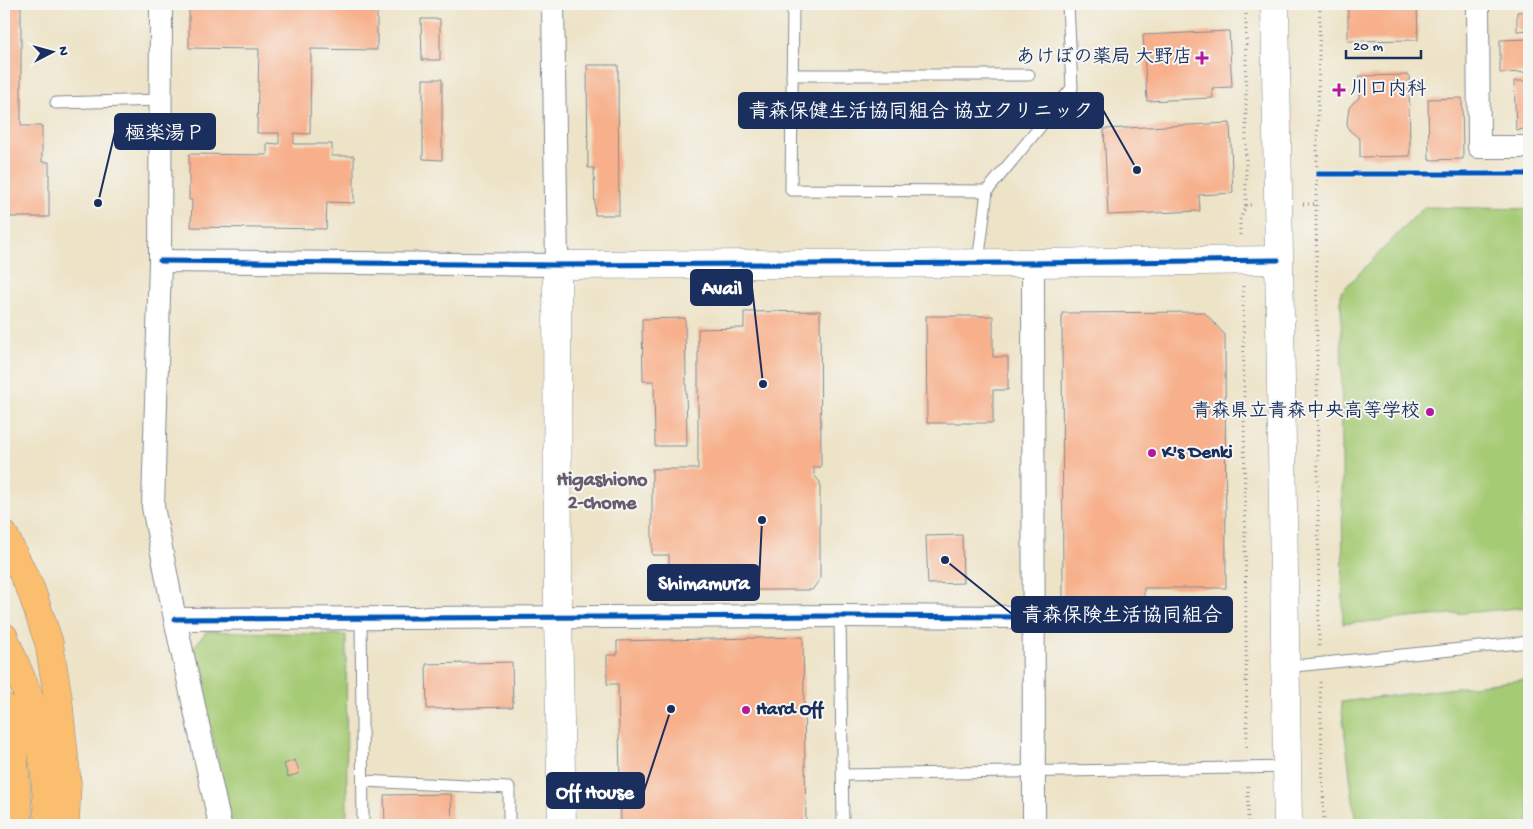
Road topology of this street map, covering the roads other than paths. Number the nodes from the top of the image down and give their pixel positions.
1 (161, 4) edge
2 (553, 4) edge
3 (793, 4) edge
4 (1068, 4) edge
5 (1275, 4) edge
6 (1478, 4) edge
7 (792, 75) junction
8 (1029, 75) dead end
9 (160, 100) junction
10 (56, 103) dead end
11 (1529, 147) edge
12 (987, 191) junction
13 (1278, 260) junction
14 (160, 261) junction
15 (978, 263) junction
16 (1033, 263) junction
17 (557, 265) junction
18 (4, 535) edge
19 (1203, 615) dead end
20 (840, 616) junction
21 (558, 617) junction
22 (1033, 617) junction
23 (362, 618) junction
24 (175, 619) junction
25 (4, 637) edge
26 (1529, 642) edge
27 (1285, 667) junction
28 (4, 707) edge
29 (1287, 767) junction
30 (1034, 772) junction
31 (843, 775) junction
32 (363, 781) junction
33 (19, 825) edge
34 (49, 825) edge
35 (65, 825) edge
36 (220, 825) edge
37 (363, 825) edge
38 (509, 825) edge
39 (562, 825) edge
40 (843, 825) edge
41 (1034, 825) edge
42 (1288, 825) edge

1 - 9 street
2 - 17 street
3 - 7 lane
4 - 12 lane
5 - 13 street
6 - 11 street
7 - 8 lane
7 - 12 lane
9 - 10 lane
9 - 14 street
12 - 15 lane
13 - 16 street
13 - 27 street
14 - 17 street
14 - 24 street
15 - 16 street
15 - 17 street
16 - 22 street
17 - 21 street
18 - 35 highway
19 - 22 lane
20 - 21 street
20 - 22 street
20 - 31 lane
21 - 23 street
21 - 39 street
22 - 30 street
23 - 24 street
23 - 32 lane
24 - 36 street
25 - 34 highway
26 - 27 lane
27 - 29 street
28 - 33 highway
29 - 30 lane
29 - 42 street
30 - 31 lane
30 - 41 street
31 - 40 lane
32 - 37 lane
32 - 38 lane

